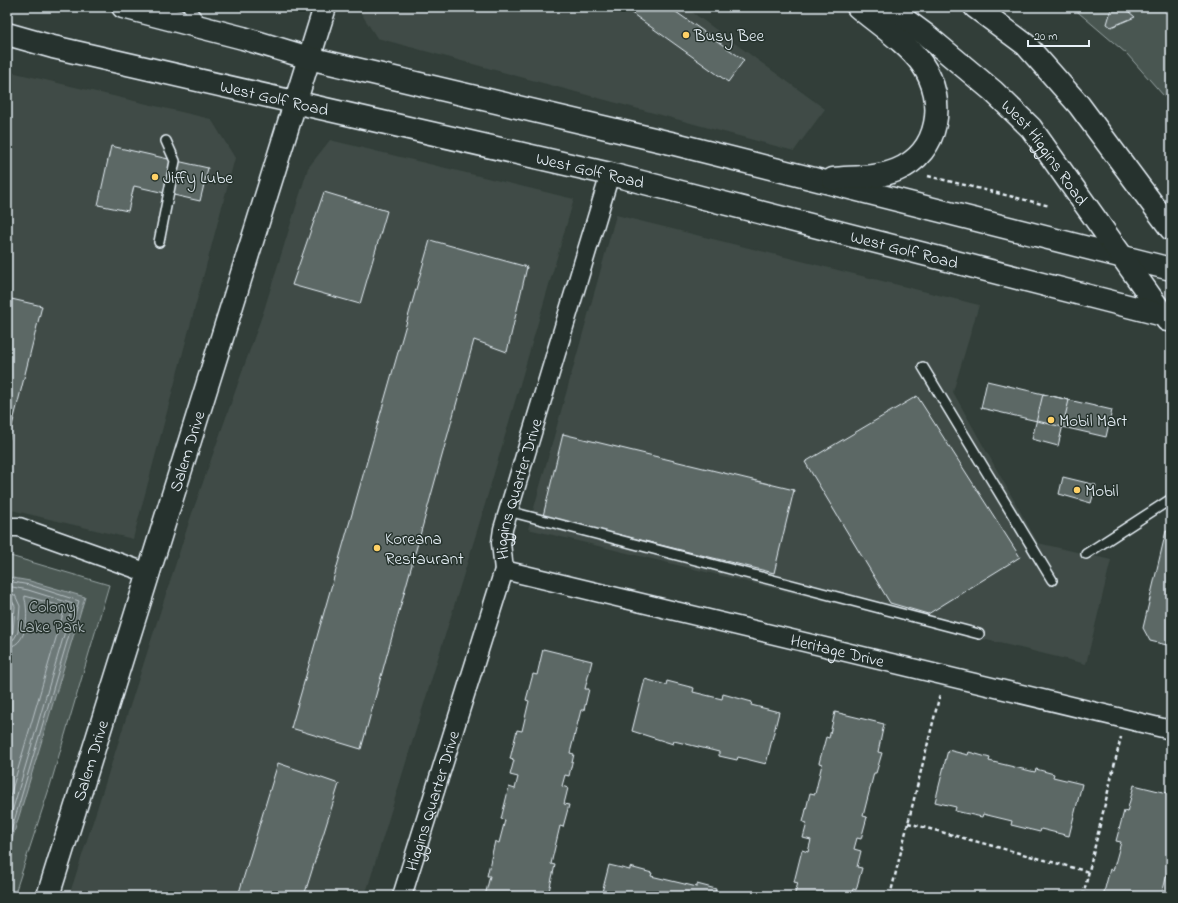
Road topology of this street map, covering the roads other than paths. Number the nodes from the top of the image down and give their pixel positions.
1 (125, 7) edge
2 (188, 7) edge
3 (324, 7) edge
4 (858, 7) edge
5 (888, 7) edge
6 (975, 7) edge
7 (209, 29) junction
8 (7, 34) edge
9 (309, 58) junction
10 (296, 102) junction
11 (166, 141) dead end
12 (610, 174) junction
13 (818, 180) junction
14 (1171, 229) edge
15 (159, 242) dead end
16 (1122, 257) junction
17 (1171, 270) edge
18 (1168, 319) edge
19 (924, 367) dead end
20 (1171, 499) edge
21 (508, 511) junction
22 (7, 527) edge
23 (1086, 554) dead end
24 (504, 570) junction
25 (148, 573) junction
26 (1052, 580) dead end
27 (979, 634) dead end
28 (1171, 730) edge
29 (48, 896) edge
30 (402, 896) edge

1 - 7 main road
2 - 7 lane
3 - 9 main road, Salem Drive
4 - 13 main road
5 - 16 main road, West Higgins Road
6 - 14 main road
7 - 9 main road
8 - 10 main road, West Golf Road
9 - 10 main road, Salem Drive
9 - 13 main road
10 - 12 main road, West Golf Road
10 - 25 main road, Salem Drive
11 - 15 lane
12 - 18 main road, West Golf Road
12 - 21 street, Higgins Quarter Drive
13 - 16 main road
16 - 17 main road
16 - 18 main road, West Higgins Road
19 - 26 lane
20 - 23 lane
21 - 24 street, Higgins Quarter Drive
21 - 27 lane
22 - 25 street
24 - 28 street, Heritage Drive
24 - 30 street, Higgins Quarter Drive
25 - 29 main road, Salem Drive

